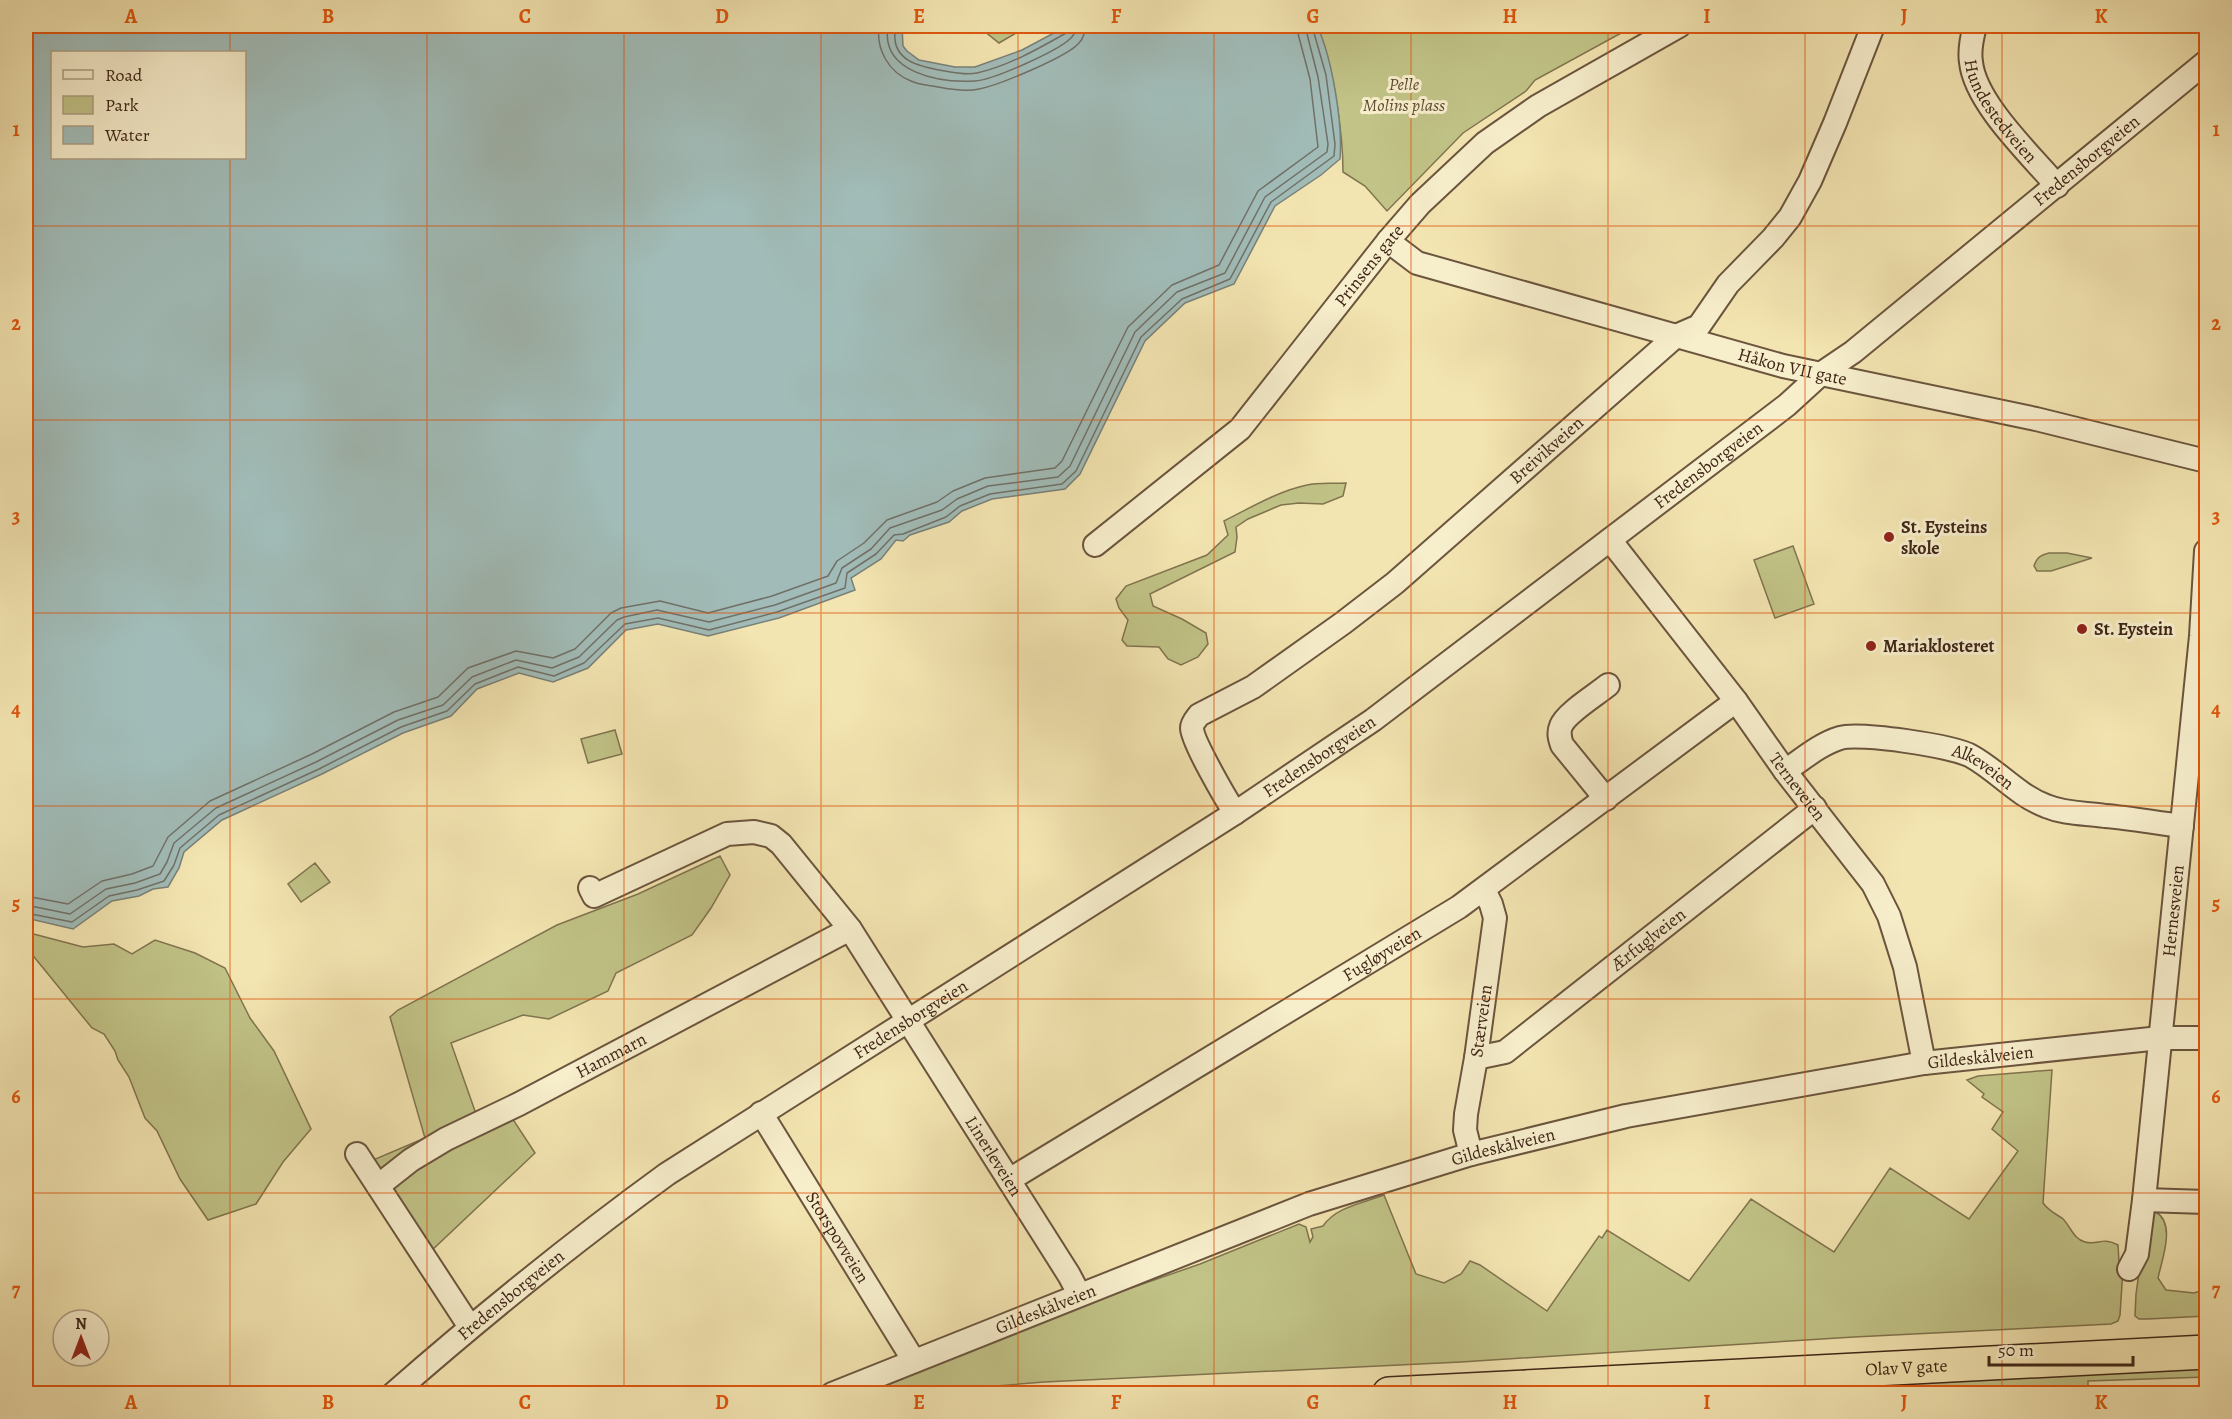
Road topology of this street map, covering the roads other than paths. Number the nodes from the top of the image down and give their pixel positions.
1 (1679, 26) edge
2 (1873, 26) edge
3 (1974, 26) edge
4 (2206, 62) edge
5 (2057, 186) junction
6 (1388, 240) junction
7 (1676, 336) junction
8 (1822, 373) junction
9 (2206, 461) edge
10 (1610, 540) junction
11 (1095, 545) dead end
12 (2206, 551) edge
13 (2204, 637) edge
14 (1608, 685) dead end
15 (1736, 701) junction
16 (1785, 771) junction
17 (1606, 799) junction
18 (1815, 808) junction
19 (1235, 813) junction
20 (2182, 826) junction
21 (590, 888) dead end
22 (1484, 890) junction
23 (849, 929) junction
24 (907, 1020) junction
25 (2160, 1038) junction
26 (2206, 1038) edge
27 (1476, 1058) junction
28 (1924, 1063) junction
29 (761, 1113) junction
30 (357, 1154) dead end
31 (1471, 1154) junction
32 (1010, 1180) junction
33 (378, 1186) junction
34 (2144, 1200) junction
35 (2206, 1202) edge
36 (2129, 1269) dead end
37 (1079, 1294) junction
38 (470, 1327) junction
39 (2206, 1352) edge
40 (914, 1361) junction
41 (393, 1394) edge
42 (832, 1394) edge
43 (1389, 1394) edge

1 - 6 street, Prinsens gate
2 - 7 street, Breivikveien
3 - 5 street, Hundestedveien
4 - 5 street, Fredensborgveien
5 - 8 street, Fredensborgveien
6 - 7 street, Håkon VII gate
6 - 11 street, Prinsens gate
7 - 8 street, Håkon VII gate
7 - 19 street, Breivikveien
8 - 9 street, Håkon VII gate
8 - 10 street, Fredensborgveien
10 - 15 street, Terneveien
10 - 19 street, Fredensborgveien
12 - 13 street, Hernesveien
13 - 20 street, Hernesveien
14 - 17 street
15 - 16 street, Terneveien
15 - 17 street, Fugløyveien
16 - 18 street, Terneveien
16 - 20 street, Alkeveien
17 - 22 street, Fugløyveien
18 - 27 street, Ærfuglveien
18 - 28 street, Terneveien
19 - 24 street, Fredensborgveien
20 - 25 street, Hernesveien
21 - 23 street
22 - 27 street, Stærveien
22 - 32 street, Fugløyveien
23 - 24 street
23 - 33 street, Hammarn
24 - 29 street, Fredensborgveien
24 - 32 street, Linerleveien
25 - 26 street, Gildeskålveien
25 - 28 street, Gildeskålveien
25 - 34 street, Hernesveien
27 - 31 street, Stærveien
28 - 31 street, Gildeskålveien
29 - 38 street, Fredensborgveien
29 - 40 street, Storspovveien
30 - 33 street
31 - 37 street, Gildeskålveien
32 - 37 street, Linerleveien
33 - 38 street
34 - 35 street
34 - 36 street, Hernesveien
37 - 40 street, Gildeskålveien
38 - 41 street, Fredensborgveien
39 - 43 highway, Olav V gate
40 - 42 street, Gildeskålveien

